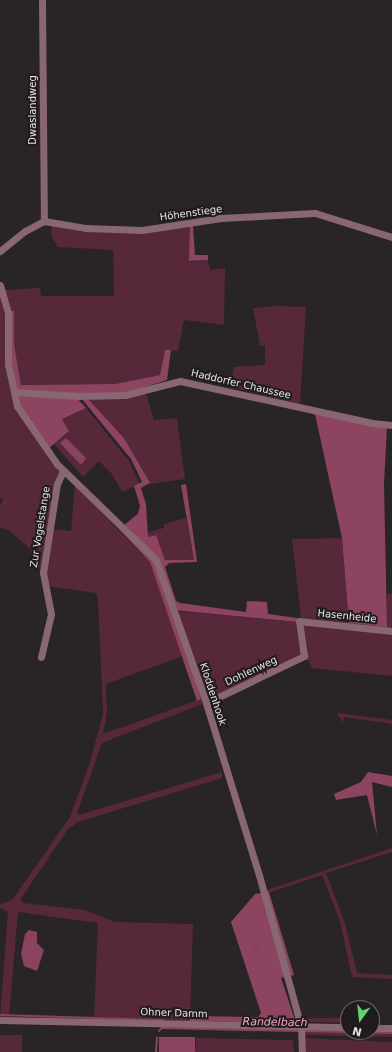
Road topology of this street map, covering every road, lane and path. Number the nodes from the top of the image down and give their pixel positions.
1 (42, 0) edge
2 (44, 221) junction
3 (392, 237) edge
4 (0, 251) edge
5 (0, 285) edge
6 (14, 392) junction
7 (392, 425) edge
8 (63, 471) junction
9 (392, 631) edge
10 (304, 656) joint
11 (41, 657) dead end
12 (206, 703) junction
13 (0, 1020) edge
14 (340, 1027) edge
15 (380, 1028) edge
16 (392, 1028) edge
17 (301, 1029) junction
18 (302, 1052) edge

1 - 2 street, Dwaslandweg
2 - 3 street, Höhenstiege
2 - 4 street
5 - 6 street, Kloddenhook
6 - 7 street, Haddorfer Chaussee
6 - 8 street, Kloddenhook
8 - 11 street, Zur Vogelstange
8 - 12 street, Kloddenhook
9 - 10 street, Hasenheide
10 - 12 street, Dohlenweg
12 - 17 street, Kloddenhook
13 - 17 street, Ohner Damm
14 - 17 street, Ohner Damm
15 - 16 street
17 - 18 street, Kloddenhook

